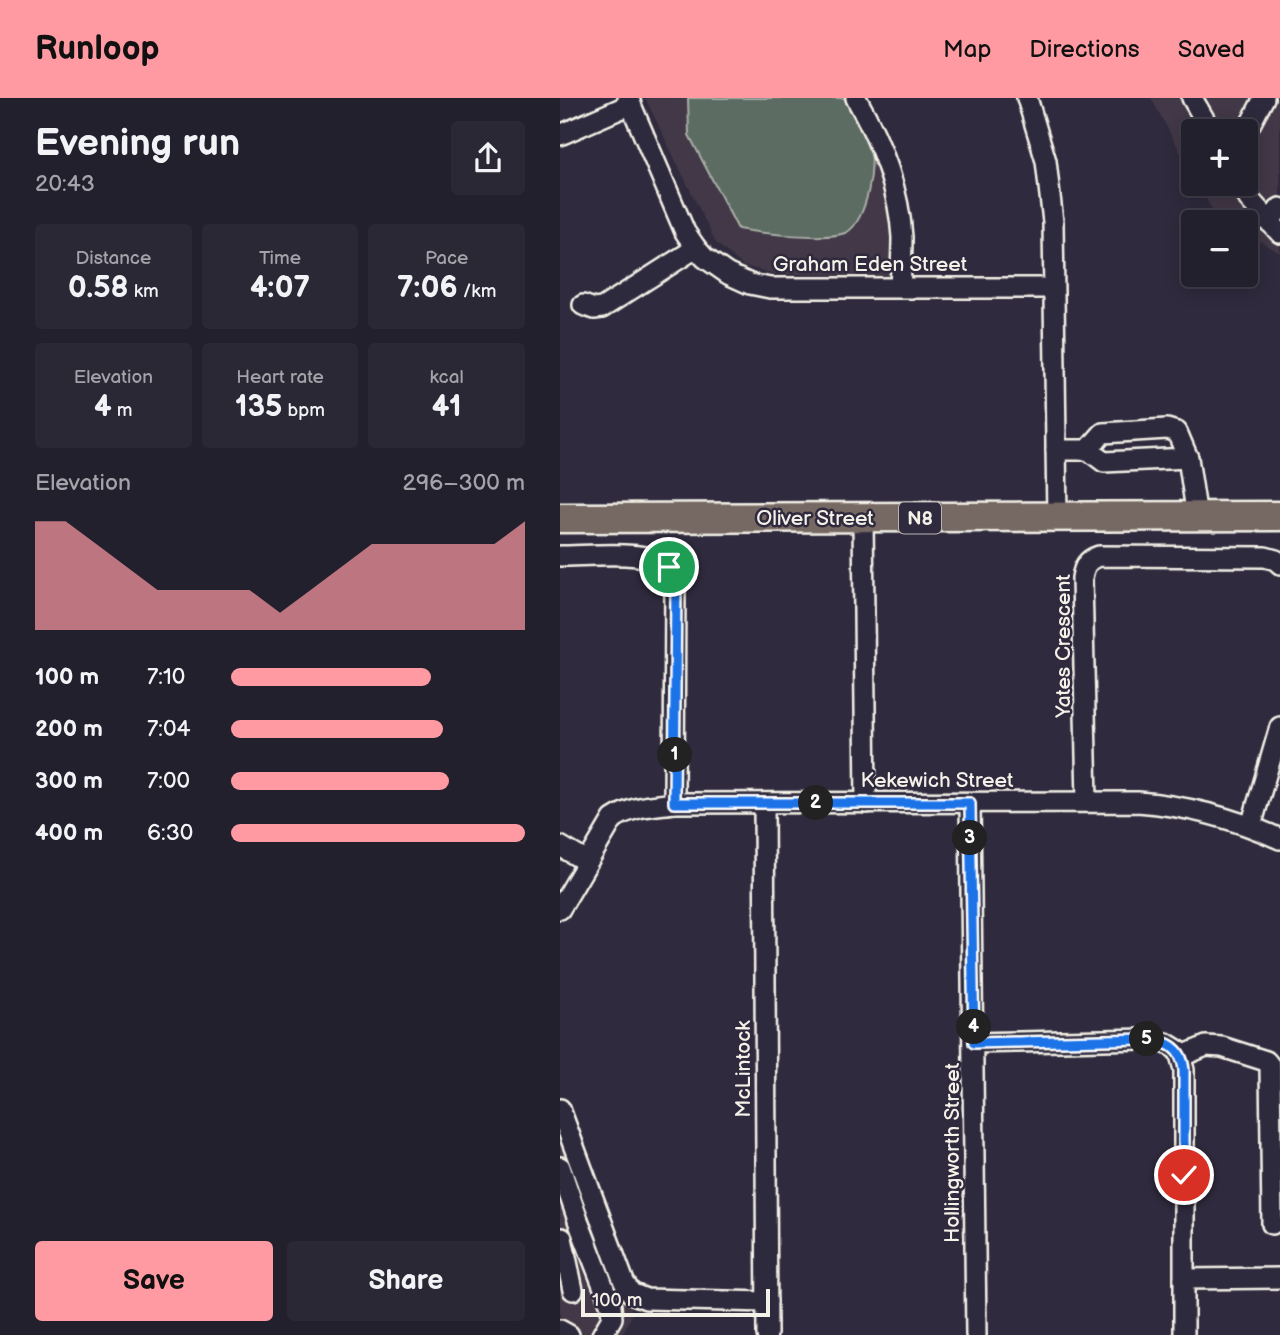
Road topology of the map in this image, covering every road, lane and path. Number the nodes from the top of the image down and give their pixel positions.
1 (856, 98) edge
2 (1027, 98) edge
3 (1192, 98) edge
4 (1264, 98) edge
5 (630, 101) edge
6 (1204, 119) edge
7 (1253, 119) edge
8 (560, 135) edge
9 (1252, 196) edge
10 (1276, 221) edge
11 (696, 247) junction
12 (900, 287) junction
13 (1053, 288) junction
14 (583, 305) dead end
15 (1056, 450) junction
16 (1088, 450) junction
17 (1188, 458) junction
18 (1280, 516) edge
19 (1057, 517) junction
20 (1197, 517) junction
21 (560, 518) edge
22 (863, 518) junction
23 (560, 556) edge
24 (1279, 562) edge
25 (1280, 727) edge
26 (1087, 801) junction
27 (674, 803) junction
28 (764, 803) junction
29 (866, 803) junction
30 (970, 803) junction
31 (1251, 826) junction
32 (1280, 839) edge
33 (560, 846) edge
34 (587, 862) junction
35 (560, 909) edge
36 (974, 1043) junction
37 (1182, 1056) junction
38 (560, 1109) edge
39 (569, 1159) edge
40 (560, 1167) edge
41 (603, 1224) junction
42 (1272, 1224) dead end
43 (583, 1234) junction
44 (561, 1238) edge
45 (1280, 1278) edge
46 (1184, 1279) junction
47 (573, 1290) dead end
48 (767, 1302) junction
49 (560, 1330) edge
50 (569, 1335) edge
51 (602, 1335) edge
52 (767, 1335) edge
53 (976, 1335) edge
54 (1184, 1335) edge

1 - 12 street
2 - 13 street
3 - 6 street
4 - 7 street
5 - 8 street
5 - 11 street, Graham Eden Street
9 - 10 street
11 - 12 street, Graham Eden Street
11 - 14 street
12 - 13 street, Graham Eden Street
13 - 15 street
15 - 16 street
15 - 19 street
16 - 17 street
16 - 17 street
17 - 20 street
18 - 20 highway, Oliver Street / N8
19 - 20 highway, Oliver Street / N8
19 - 22 highway, Oliver Street / N8
21 - 22 highway, Oliver Street / N8
22 - 29 street
23 - 27 street
24 - 26 street, Yates Crescent
25 - 31 street
26 - 30 street, Kekewich Street
26 - 31 street, Kekewich Street
27 - 28 street, Kekewich Street
27 - 34 street, Kekewich Street
28 - 29 street, Kekewich Street
28 - 48 street, McLintock
29 - 30 street, Kekewich Street
30 - 36 street, Hollingworth Street
31 - 32 street, Kekewich Street
33 - 34 street
34 - 35 street, Kekewich Street
36 - 37 street
36 - 53 street, Hollingworth Street
37 - 42 street
37 - 46 street
38 - 39 street
39 - 41 street
40 - 43 street
41 - 43 street
41 - 48 street
43 - 44 street
43 - 51 street
44 - 47 street
45 - 46 street
46 - 54 street
48 - 52 street, McLintock
49 - 50 street

